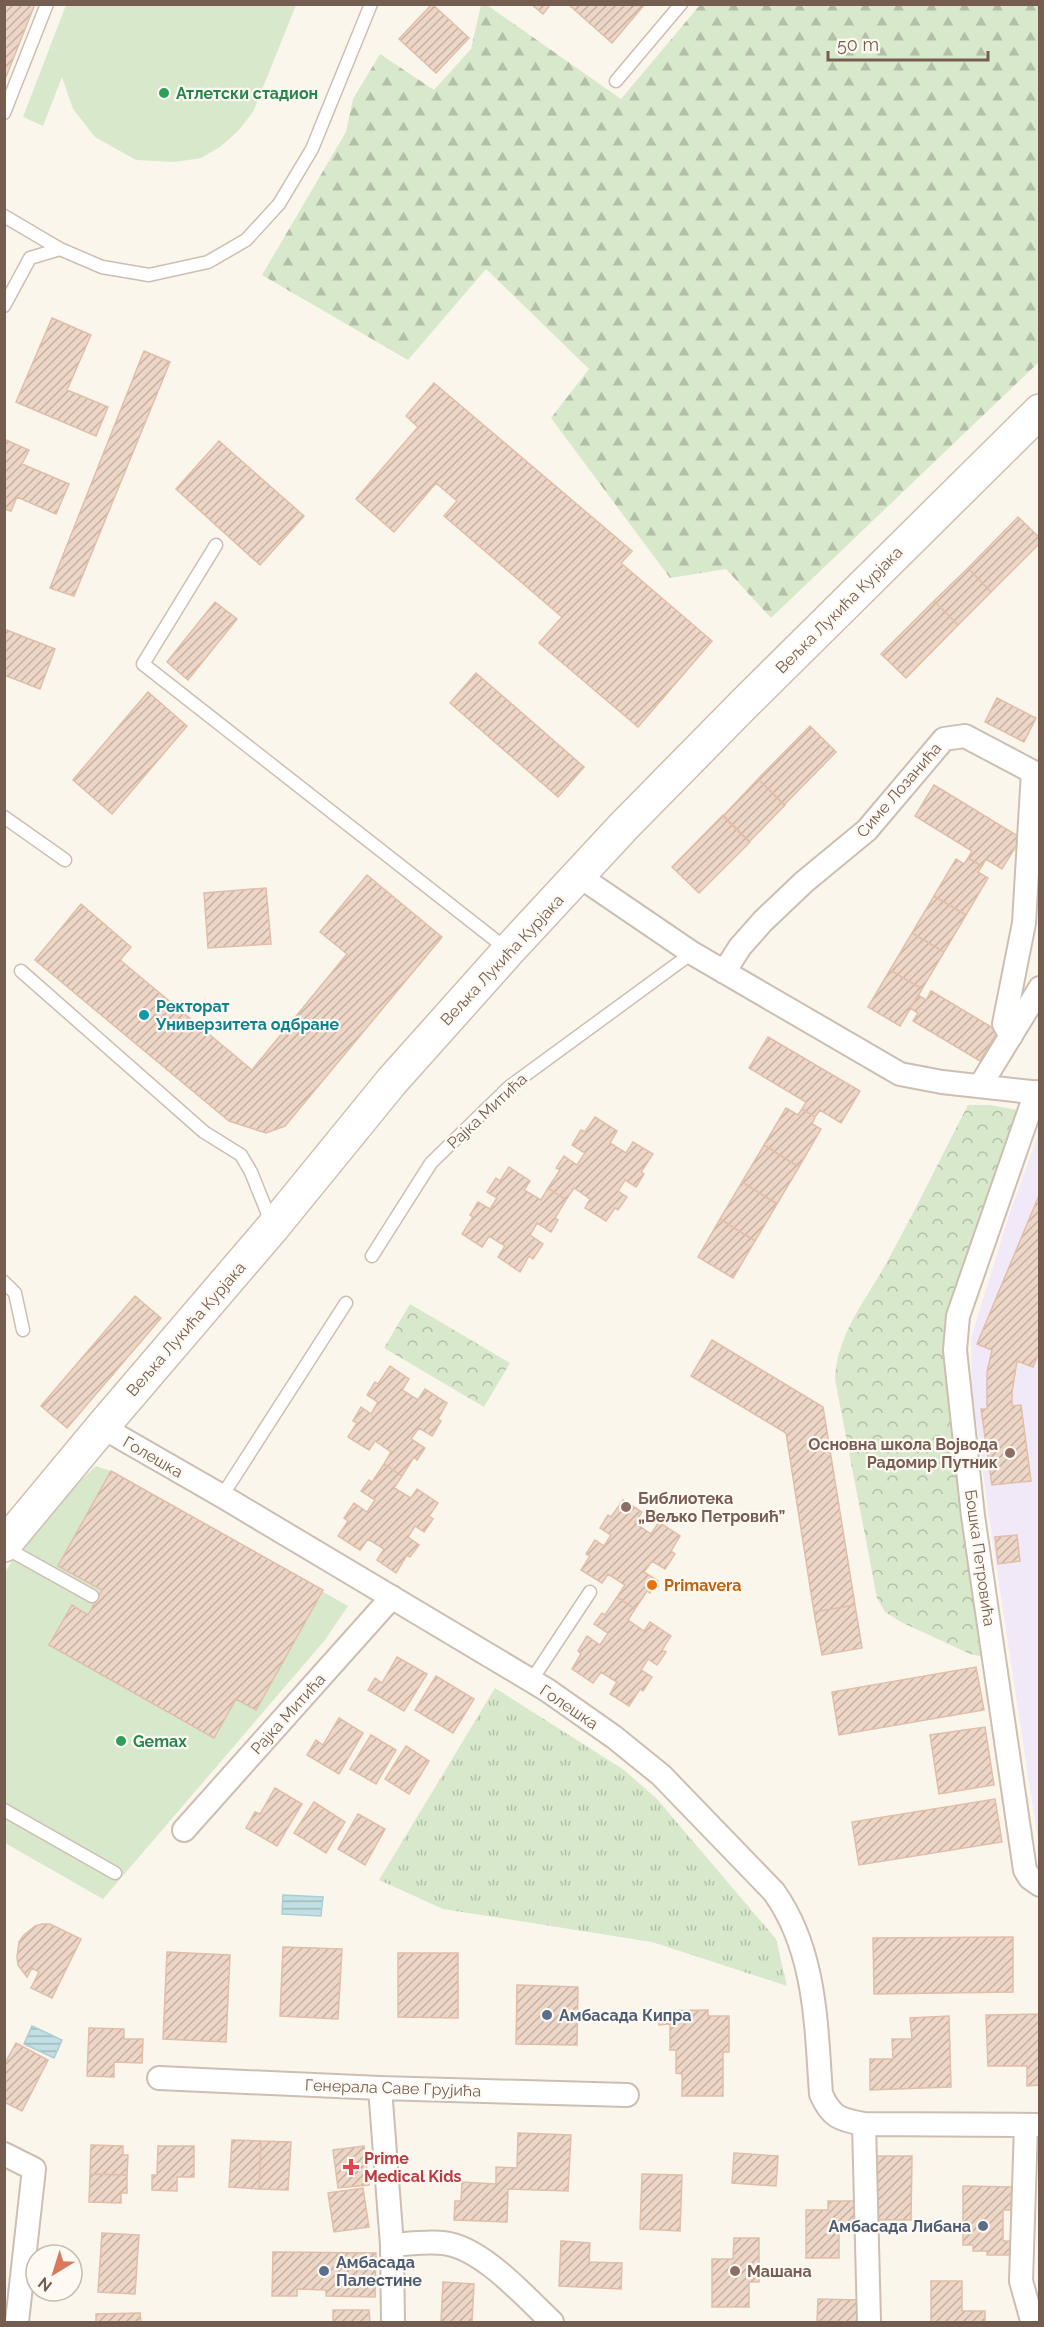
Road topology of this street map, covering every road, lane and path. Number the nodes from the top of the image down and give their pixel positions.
1 (47, 4) edge
2 (371, 4) edge
3 (681, 4) edge
4 (616, 81) dead end
5 (4, 114) edge
6 (4, 216) edge
7 (60, 249) junction
8 (4, 306) edge
9 (1034, 427) edge
10 (216, 545) dead end
11 (1036, 766) edge
12 (4, 817) edge
13 (65, 860) dead end
14 (579, 876) junction
15 (509, 950) junction
16 (692, 953) junction
17 (21, 971) dead end
18 (724, 972) junction
19 (1040, 988) edge
20 (1011, 1036) junction
21 (980, 1086) junction
22 (1038, 1092) edge
23 (273, 1227) junction
24 (372, 1256) dead end
25 (4, 1282) edge
26 (346, 1303) dead end
27 (23, 1330) dead end
28 (102, 1427) junction
29 (222, 1496) junction
30 (4, 1546) edge
31 (590, 1592) dead end
32 (92, 1596) dead end
33 (392, 1597) junction
34 (531, 1681) junction
35 (4, 1810) edge
36 (184, 1830) dead end
37 (116, 1874) dead end
38 (1040, 1886) edge
39 (159, 2078) dead end
40 (380, 2088) junction
41 (627, 2095) dead end
42 (864, 2124) junction
43 (1033, 2125) edge
44 (4, 2154) edge
45 (392, 2245) junction
46 (1031, 2317) dead end
47 (17, 2322) edge
48 (393, 2322) edge
49 (552, 2322) edge
50 (869, 2322) edge

1 - 5 lane
2 - 7 lane
3 - 4 lane
6 - 7 lane
7 - 8 lane
9 - 14 street, Вељка Лукића Курјака
10 - 15 lane
11 - 18 street, Симе Лозанића
11 - 20 street, Симе Лозанића
12 - 13 lane
14 - 15 street, Вељка Лукића Курјака
14 - 16 street
15 - 23 street, Вељка Лукића Курјака
16 - 18 street
16 - 24 lane, Рајка Митића
17 - 23 lane
18 - 21 street
19 - 20 street
20 - 21 street
21 - 22 street
22 - 38 street, Бошка Петровића
23 - 28 street, Вељка Лукића Курјака
25 - 27 lane
26 - 29 lane
28 - 29 street, Голешка
28 - 30 street, Вељка Лукића Курјака
29 - 33 street, Голешка
30 - 32 lane
31 - 34 lane
33 - 34 street, Голешка
33 - 36 street, Рајка Митића
34 - 42 street, Голешка
35 - 37 lane
39 - 40 street, Генерала Саве Грујића
40 - 41 street, Генерала Саве Грујића
40 - 45 street
42 - 43 street
42 - 50 street
43 - 46 street
44 - 47 street
45 - 48 street
45 - 49 street

